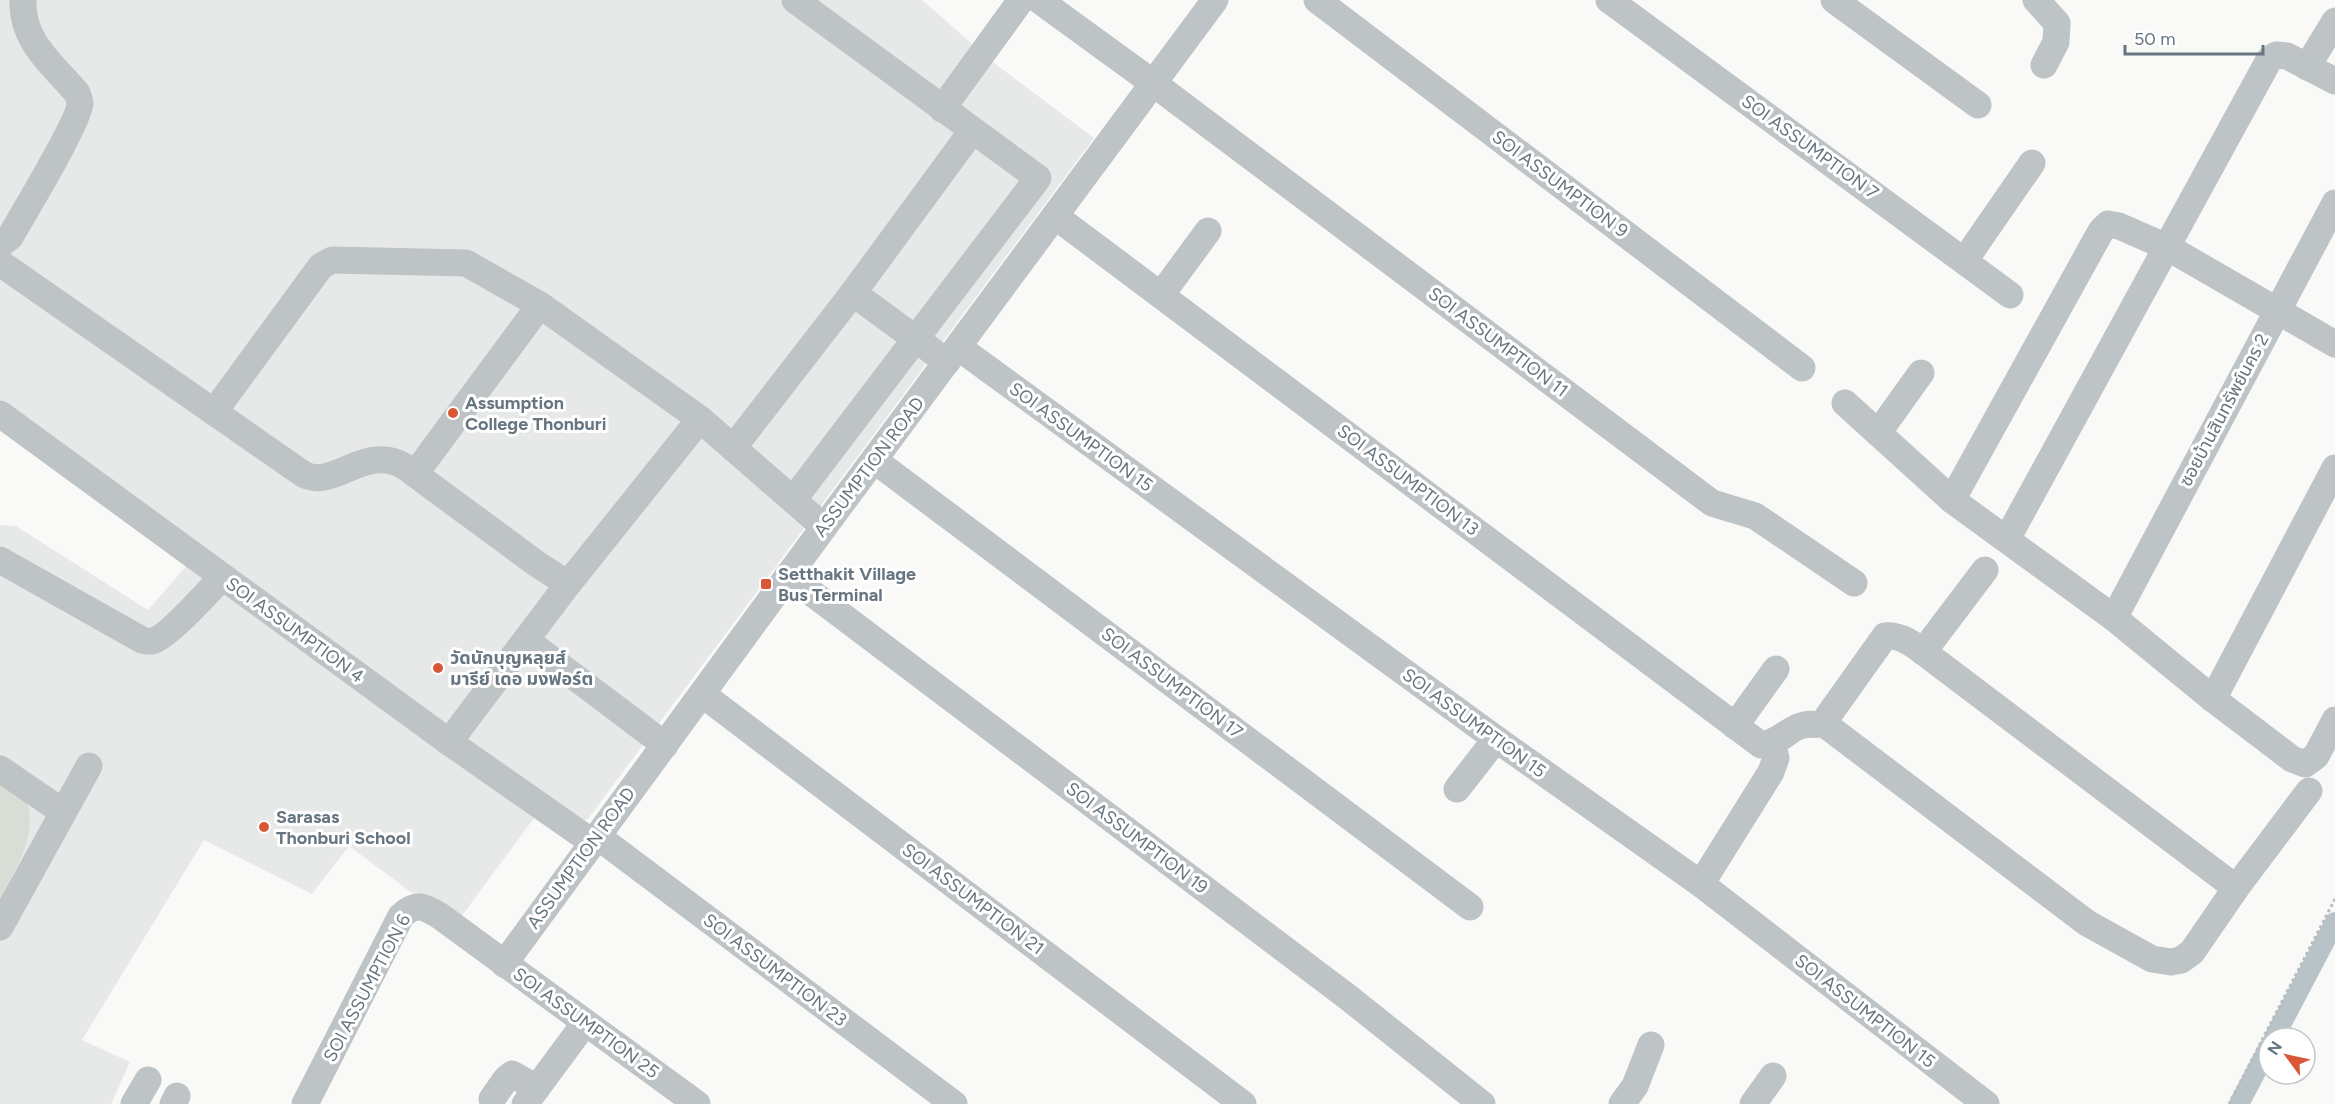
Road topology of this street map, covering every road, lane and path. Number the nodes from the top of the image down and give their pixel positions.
1 (23, 0) edge
2 (795, 0) edge
3 (1021, 0) edge
4 (1039, 0) edge
5 (1215, 0) edge
6 (1317, 0) edge
7 (1609, 0) edge
8 (1834, 0) edge
9 (2036, 0) edge
10 (2335, 21) edge
11 (2044, 65) dead end
12 (2307, 67) junction
13 (2335, 81) edge
14 (1153, 83) junction
15 (1978, 105) dead end
16 (942, 109) junction
17 (972, 131) junction
18 (2032, 163) dead end
19 (1038, 178) junction
20 (2335, 203) edge
21 (1062, 207) junction
22 (1208, 231) dead end
23 (5, 241) edge
24 (2167, 247) junction
25 (1965, 260) junction
26 (3, 273) edge
27 (853, 293) junction
28 (1161, 295) junction
29 (2010, 295) dead end
30 (540, 305) junction
31 (2277, 311) junction
32 (915, 338) junction
33 (2335, 344) edge
34 (953, 354) junction
35 (1802, 368) dead end
36 (1921, 373) dead end
37 (1845, 403) dead end
38 (214, 412) junction
39 (0, 414) edge
40 (700, 419) junction
41 (1878, 433) junction
42 (733, 448) junction
43 (874, 460) junction
44 (2335, 468) edge
45 (415, 474) junction
46 (793, 500) junction
47 (1952, 500) junction
48 (824, 527) junction
49 (2007, 539) junction
50 (0, 560) edge
51 (1985, 570) dead end
52 (788, 575) junction
53 (222, 577) junction
54 (1854, 583) dead end
55 (568, 584) junction
56 (2114, 618) junction
57 (527, 641) junction
58 (1923, 652) junction
59 (1776, 669) dead end
60 (702, 694) junction
61 (2213, 699) junction
62 (2335, 720) edge
63 (1823, 723) junction
64 (1735, 726) junction
65 (1496, 739) junction
66 (450, 742) junction
67 (1766, 744) junction
68 (665, 746) junction
69 (90, 766) dead end
70 (0, 769) edge
71 (1457, 789) dead end
72 (2309, 791) dead end
73 (63, 812) junction
74 (594, 839) junction
75 (1701, 884) junction
76 (2236, 888) junction
77 (2335, 899) edge
78 (1470, 907) dead end
79 (0, 927) edge
80 (504, 964) junction
81 (585, 1023) junction
82 (1651, 1045) dead end
83 (1773, 1076) dead end
84 (148, 1080) dead end
85 (531, 1096) edge
86 (492, 1100) dead end
87 (134, 1104) edge
88 (305, 1104) edge
89 (697, 1104) edge
90 (954, 1104) edge
91 (1243, 1104) edge
92 (1482, 1104) edge
93 (1622, 1104) edge
94 (1753, 1104) edge
95 (1986, 1104) edge
96 (2229, 1104) edge

1 - 23 street
2 - 16 street, SOI ASSUMPTION 13
3 - 16 street
4 - 14 street, SOI ASSUMPTION 11
5 - 14 street, ASSUMPTION ROAD
6 - 35 street, SOI ASSUMPTION 9
7 - 25 street, SOI ASSUMPTION 7
8 - 15 street
9 - 11 street
10 - 12 street
12 - 13 street
12 - 24 street
14 - 21 street, ASSUMPTION ROAD
14 - 54 street, SOI ASSUMPTION 11
16 - 17 street, SOI ASSUMPTION 13
17 - 19 street, SOI ASSUMPTION 13
17 - 27 street
18 - 25 street
19 - 21 street, SOI ASSUMPTION 13
19 - 32 street
20 - 31 street, ซอยบ้านสินทรัพย์นคร 2
21 - 28 street, SOI ASSUMPTION 13
21 - 34 street, ASSUMPTION ROAD
22 - 28 street
23 - 26 street
24 - 31 street
24 - 47 street
24 - 49 street
25 - 29 street, SOI ASSUMPTION 7
26 - 38 street
27 - 32 street, SOI ASSUMPTION 15
27 - 42 street
28 - 64 street, SOI ASSUMPTION 13
30 - 38 street
30 - 40 street
30 - 45 street
31 - 33 street
31 - 56 street, ซอยบ้านสินทรัพย์นคร 2
32 - 34 street, SOI ASSUMPTION 15
32 - 46 street
34 - 43 street, ASSUMPTION ROAD
34 - 65 street, SOI ASSUMPTION 15
36 - 41 street
37 - 41 street
38 - 45 street
39 - 53 street, SOI ASSUMPTION 4
40 - 42 street
40 - 55 street
41 - 47 street
42 - 46 street
43 - 48 street, ASSUMPTION ROAD
43 - 78 street, SOI ASSUMPTION 17
44 - 61 street
45 - 55 street
46 - 48 street
47 - 49 street
48 - 52 street, ASSUMPTION ROAD
49 - 56 street
50 - 53 street
51 - 58 street
52 - 60 street, ASSUMPTION ROAD
52 - 92 street, SOI ASSUMPTION 19
53 - 66 street, SOI ASSUMPTION 4
55 - 57 street
56 - 61 street
57 - 66 street
57 - 68 street
58 - 63 street
58 - 76 street
59 - 64 street
60 - 68 street, ASSUMPTION ROAD
60 - 91 street, SOI ASSUMPTION 21
61 - 62 street
63 - 67 street
63 - 76 street
64 - 67 street, SOI ASSUMPTION 13
65 - 71 street
65 - 75 street, SOI ASSUMPTION 15
66 - 74 street, SOI ASSUMPTION 4
67 - 75 street
68 - 74 street, ASSUMPTION ROAD
69 - 73 street
70 - 73 street
72 - 76 street
73 - 79 street
74 - 80 street, ASSUMPTION ROAD
74 - 90 street, SOI ASSUMPTION 23
75 - 95 street, SOI ASSUMPTION 15
77 - 96 path
80 - 81 street, SOI ASSUMPTION 25
80 - 88 street, SOI ASSUMPTION 6
81 - 85 street
81 - 89 street, SOI ASSUMPTION 25
82 - 93 street
83 - 94 street
84 - 87 street
85 - 86 street

